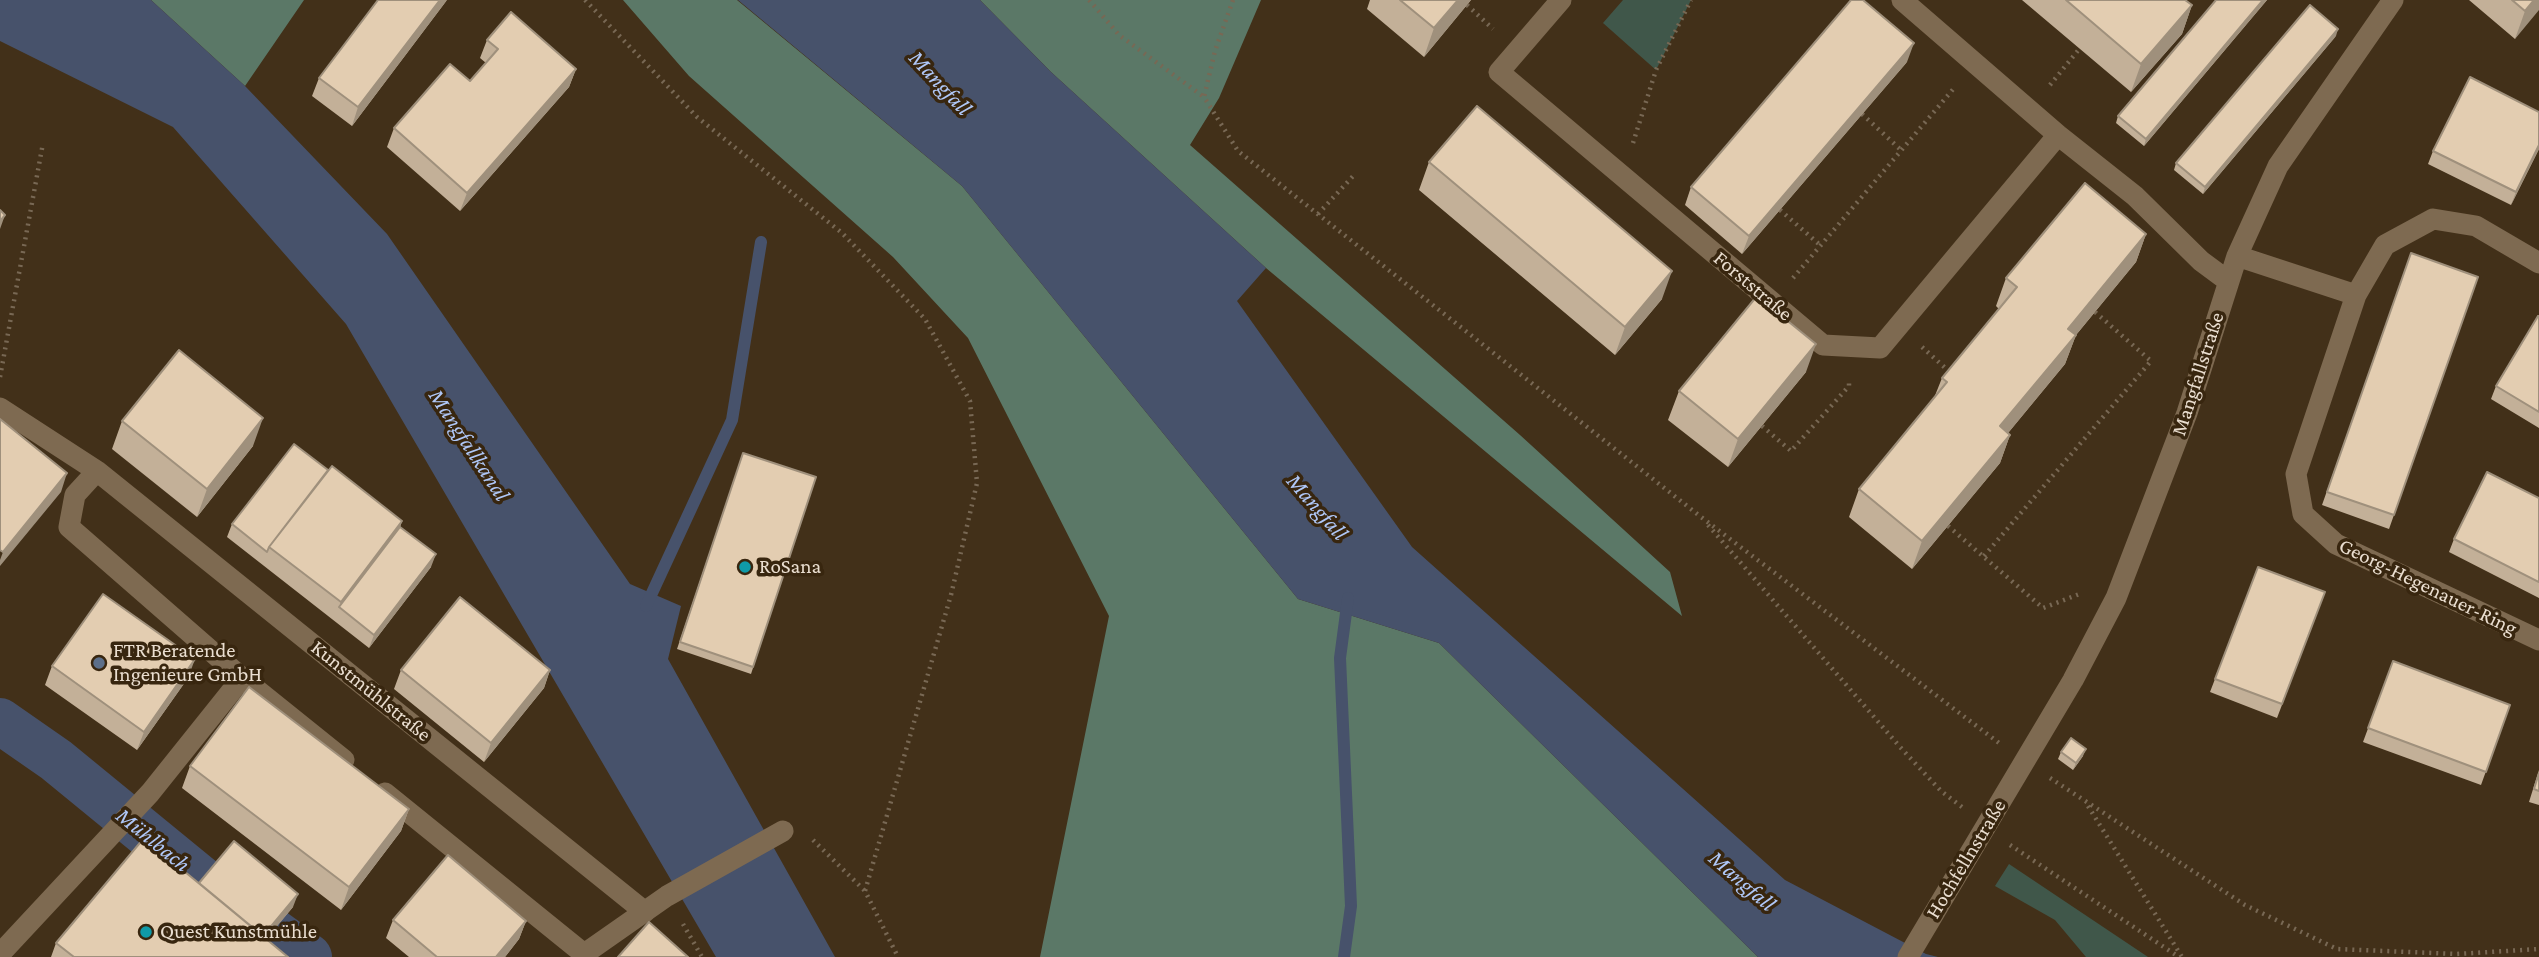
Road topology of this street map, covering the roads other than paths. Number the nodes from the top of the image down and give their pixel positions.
1 (1560, 0) edge
2 (1902, 0) edge
3 (2393, 0) edge
4 (2059, 135) junction
5 (2237, 256) junction
6 (2539, 263) edge
7 (2228, 281) junction
8 (2356, 295) junction
9 (0, 408) edge
10 (97, 471) junction
11 (2539, 640) edge
12 (242, 678) junction
13 (2025, 761) joint
14 (783, 831) road end
15 (645, 912) junction
16 (0, 954) edge
17 (1908, 957) edge

1 - 4 street, Forststraße
2 - 4 street
3 - 5 street, Mangfallstraße
4 - 7 street
5 - 7 street, Mangfallstraße
5 - 8 street
6 - 8 street, Georg-Hegenauer-Ring
7 - 13 street, Mangfallstraße
8 - 11 street, Georg-Hegenauer-Ring
9 - 10 street, Kunstmühlstraße
10 - 12 street
10 - 15 street, Kunstmühlstraße
12 - 15 street
12 - 16 street
13 - 17 street, Hochfellnstraße
14 - 15 street

